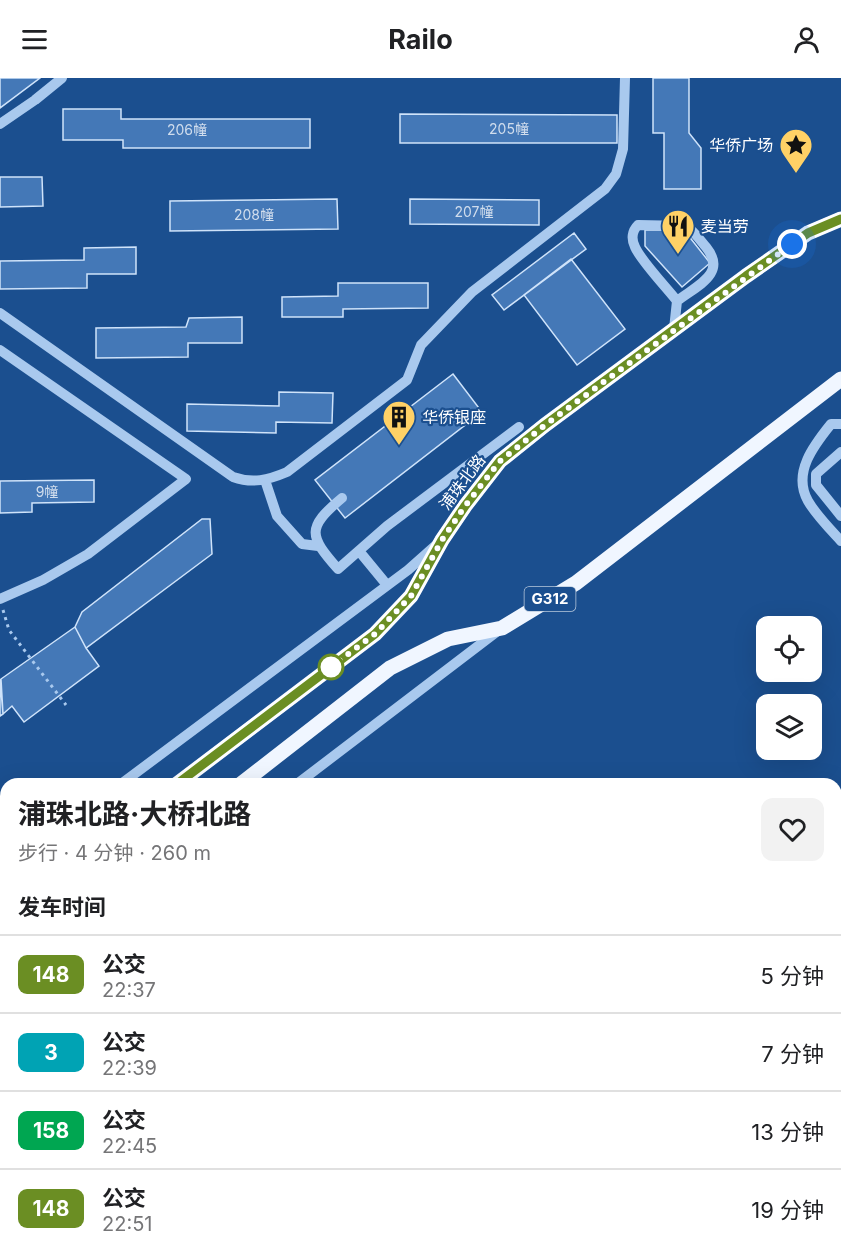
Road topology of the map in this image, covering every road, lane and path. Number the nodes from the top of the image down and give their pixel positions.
1 (62, 78) edge
2 (625, 78) edge
3 (0, 124) edge
4 (841, 219) edge
5 (677, 301) junction
6 (0, 313) edge
7 (674, 329) junction
8 (0, 350) edge
9 (841, 379) edge
10 (841, 424) edge
11 (519, 428) dead end
12 (841, 452) edge
13 (265, 480) junction
14 (342, 498) dead end
15 (841, 516) edge
16 (442, 540) junction
17 (841, 541) edge
18 (318, 546) junction
19 (359, 551) junction
20 (387, 585) junction
21 (0, 601) edge
22 (502, 628) junction
23 (66, 705) dead end
24 (129, 778) edge
25 (185, 778) edge
26 (250, 778) edge
27 (305, 778) edge

1 - 3 street
2 - 13 street
4 - 7 main road, 浦珠北路
5 - 5 street
5 - 7 street
6 - 13 street
7 - 16 main road, 浦珠北路
8 - 21 street
9 - 22 main road, G312
10 - 17 street
11 - 19 street
12 - 15 street
13 - 18 street
14 - 18 street
16 - 20 street
16 - 25 main road, 浦珠北路
18 - 19 street
19 - 20 street
20 - 24 street
21 - 23 path
22 - 26 main road, G312
22 - 27 street

